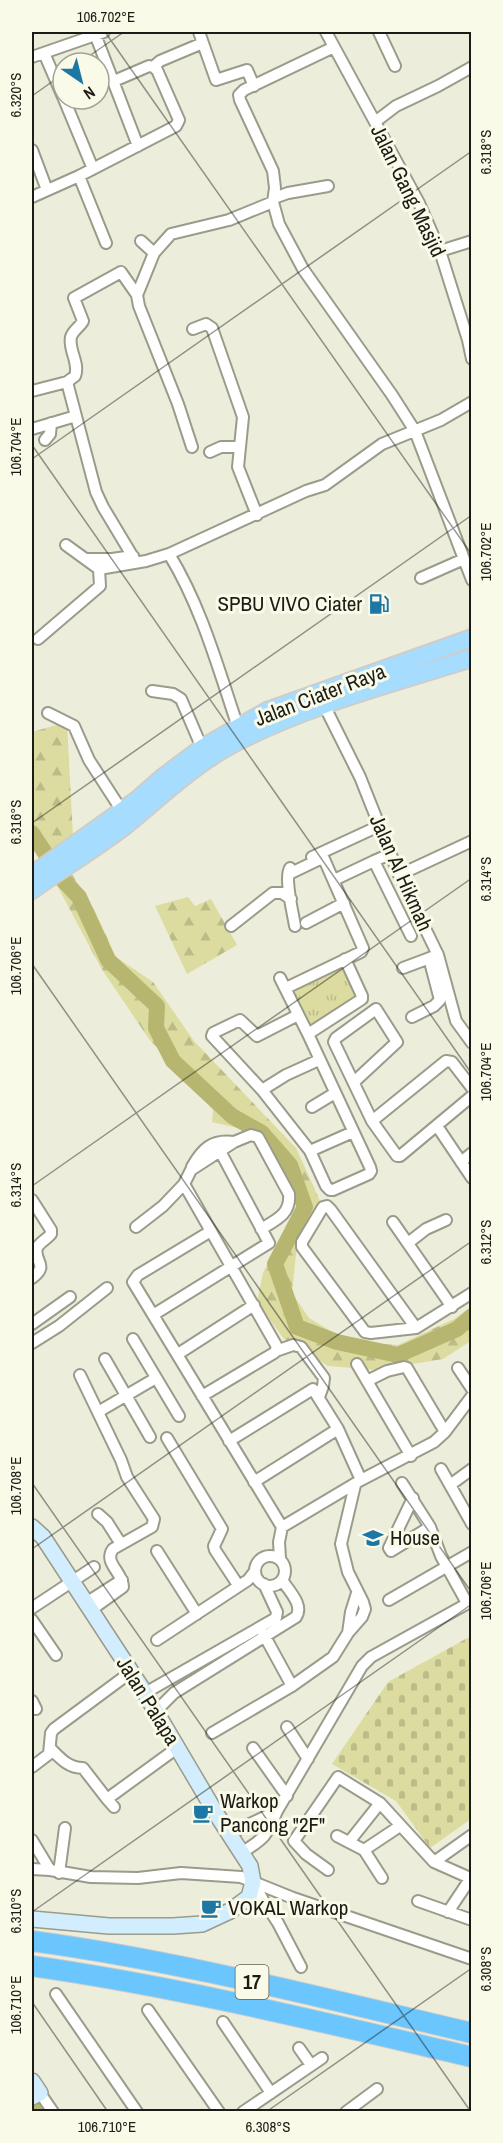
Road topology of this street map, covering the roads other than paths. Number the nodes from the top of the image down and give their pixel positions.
1 (199, 32) edge
2 (326, 32) edge
3 (379, 32) edge
4 (100, 33) edge
5 (198, 45) dead end
6 (334, 46) junction
7 (44, 53) junction
8 (32, 57) edge
9 (395, 66) dead end
10 (153, 67) junction
11 (471, 67) edge
12 (51, 70) edge
13 (114, 81) junction
14 (254, 86) junction
15 (68, 111) edge
16 (375, 122) junction
17 (138, 146) junction
18 (32, 150) edge
19 (93, 169) junction
20 (79, 176) junction
21 (328, 186) dead end
22 (47, 190) junction
23 (32, 197) edge
24 (273, 200) junction
25 (141, 241) dead end
26 (471, 241) edge
27 (106, 243) dead end
28 (440, 251) junction
29 (154, 253) junction
30 (137, 295) junction
31 (193, 329) dead end
32 (470, 343) edge
33 (471, 359) edge
34 (67, 382) junction
35 (32, 391) edge
36 (471, 402) edge
37 (76, 416) junction
38 (51, 423) junction
39 (32, 429) edge
40 (415, 431) junction
41 (45, 440) dead end
42 (192, 447) dead end
43 (239, 447) junction
44 (210, 452) dead end
45 (257, 515) junction
46 (66, 545) dead end
47 (170, 554) junction
48 (86, 559) junction
49 (134, 559) junction
50 (464, 559) junction
51 (99, 569) junction
52 (421, 578) dead end
53 (471, 579) edge
54 (38, 639) dead end
55 (469, 639) edge
56 (471, 657) edge
57 (152, 691) dead end
58 (324, 705) junction
59 (48, 713) dead end
60 (238, 727) junction
61 (202, 748) junction
62 (122, 811) junction
63 (379, 826) junction
64 (471, 841) edge
65 (390, 854) junction
66 (67, 858) junction
67 (374, 861) junction
68 (291, 873) dead end
69 (399, 874) junction
70 (37, 879) edge
71 (334, 880) junction
72 (291, 899) junction
73 (344, 903) junction
74 (231, 926) dead end
75 (411, 936) dead end
76 (434, 956) junction
77 (345, 959) junction
78 (403, 968) dead end
79 (280, 978) dead end
80 (286, 988) junction
81 (298, 1015) junction
82 (412, 1017) dead end
83 (308, 1034) junction
84 (469, 1036) edge
85 (320, 1060) junction
86 (354, 1082) junction
87 (471, 1088) edge
88 (262, 1090) junction
89 (335, 1093) junction
90 (471, 1096) edge
91 (312, 1107) dead end
92 (372, 1121) junction
93 (437, 1126) junction
94 (353, 1132) junction
95 (234, 1142) junction
96 (220, 1151) junction
97 (310, 1151) junction
98 (471, 1153) edge
99 (461, 1162) junction
100 (191, 1170) junction
101 (471, 1178) edge
102 (184, 1184) junction
103 (32, 1200) edge
104 (446, 1220) dead end
105 (393, 1222) dead end
106 (136, 1227) dead end
107 (261, 1229) junction
108 (211, 1231) junction
109 (408, 1243) junction
110 (231, 1267) junction
111 (32, 1278) edge
112 (107, 1288) dead end
113 (471, 1293) edge
114 (70, 1297) dead end
115 (254, 1305) junction
116 (452, 1307) junction
117 (153, 1315) junction
118 (32, 1324) edge
119 (416, 1328) junction
120 (133, 1339) dead end
121 (32, 1343) edge
122 (276, 1351) junction
123 (178, 1354) junction
124 (105, 1359) dead end
125 (357, 1364) dead end
126 (458, 1368) dead end
127 (80, 1375) dead end
128 (156, 1378) junction
129 (367, 1382) junction
130 (471, 1389) edge
131 (127, 1396) junction
132 (202, 1396) junction
133 (471, 1396) edge
134 (319, 1397) junction
135 (98, 1412) junction
136 (179, 1416) dead end
137 (338, 1429) junction
138 (445, 1432) junction
139 (150, 1437) dead end
140 (167, 1438) dead end
141 (230, 1441) junction
142 (411, 1456) junction
143 (471, 1469) edge
144 (441, 1470) dead end
145 (254, 1482) junction
146 (358, 1483) junction
147 (402, 1483) dead end
148 (450, 1485) junction
149 (413, 1498) junction
150 (98, 1514) dead end
151 (471, 1524) edge
152 (32, 1527) edge
153 (282, 1527) junction
154 (429, 1527) junction
155 (121, 1544) junction
156 (157, 1551) dead end
157 (471, 1552) edge
158 (275, 1557) junction
159 (447, 1565) junction
160 (94, 1567) dead end
161 (253, 1580) junction
162 (282, 1580) junction
163 (71, 1581) junction
164 (389, 1600) dead end
165 (469, 1602) edge
166 (89, 1607) junction
167 (32, 1608) edge
168 (198, 1614) junction
169 (32, 1620) edge
170 (259, 1628) junction
171 (266, 1638) junction
172 (157, 1640) dead end
173 (56, 1655) dead end
174 (131, 1672) junction
175 (164, 1684) junction
176 (292, 1686) junction
177 (145, 1694) junction
178 (171, 1696) junction
179 (156, 1711) junction
180 (287, 1727) dead end
181 (212, 1733) dead end
182 (50, 1748) junction
183 (177, 1748) junction
184 (253, 1748) dead end
185 (308, 1759) junction
186 (32, 1767) edge
187 (287, 1796) junction
188 (380, 1803) junction
189 (267, 1822) junction
190 (400, 1826) junction
191 (65, 1828) dead end
192 (229, 1834) junction
193 (471, 1835) edge
194 (337, 1836) dead end
195 (32, 1840) edge
196 (350, 1842) junction
197 (364, 1851) junction
198 (241, 1853) junction
199 (434, 1862) junction
200 (32, 1869) edge
201 (328, 1870) dead end
202 (55, 1871) junction
203 (471, 1877) edge
204 (382, 1878) dead end
205 (253, 1882) junction
206 (418, 1902) dead end
207 (448, 1912) junction
208 (32, 1919) edge
209 (471, 1920) edge
210 (32, 1941) edge
211 (471, 1959) edge
212 (32, 1966) edge
213 (301, 1967) dead end
214 (56, 1994) dead end
215 (148, 2010) dead end
216 (223, 2022) dead end
217 (471, 2033) edge
218 (299, 2048) dead end
219 (471, 2057) edge
220 (322, 2058) dead end
221 (311, 2065) junction
222 (34, 2089) edge
223 (378, 2089) dead end
224 (271, 2092) junction
225 (53, 2112) edge
226 (137, 2112) edge
227 (219, 2112) edge
228 (243, 2112) edge
229 (346, 2112) edge

1 - 14 street
2 - 6 street, Jalan Gang Masjid
3 - 9 street
4 - 7 street
4 - 13 street
5 - 10 street
6 - 14 street
6 - 16 street, Jalan Gang Masjid
7 - 8 street
7 - 12 street
10 - 13 street
10 - 17 street
11 - 16 street
13 - 17 street
14 - 24 street
15 - 19 street
16 - 28 street, Jalan Gang Masjid
17 - 19 street
18 - 22 street
19 - 20 street
20 - 22 street
20 - 27 street
21 - 24 street
22 - 23 street
24 - 29 street
24 - 40 street
25 - 29 street
26 - 28 street
28 - 32 street, Jalan Gang Masjid
29 - 30 street
30 - 34 street
30 - 42 street
31 - 43 street
32 - 33 street, Jalan Gang Masjid
34 - 35 street
34 - 37 street
36 - 40 street
37 - 38 street
37 - 49 street
38 - 39 street
38 - 41 street
40 - 45 street
40 - 50 street
43 - 44 street
43 - 45 street
45 - 47 street
46 - 48 street
47 - 49 street
47 - 60 street
48 - 49 street
48 - 51 street
49 - 51 street
50 - 52 street
50 - 53 street
51 - 54 street
55 - 56 main road
55 - 60 main road, Jalan Ciater Raya
56 - 58 main road, Jalan Ciater Raya
57 - 61 street
58 - 63 street, Jalan Al Hikmah
58 - 66 main road, Jalan Ciater Raya
59 - 62 street
60 - 61 main road, Jalan Ciater Raya
61 - 62 main road, Jalan Ciater Raya
62 - 66 main road, Jalan Ciater Raya
63 - 65 street, Jalan Al Hikmah
63 - 72 street
64 - 69 street
65 - 67 street
65 - 69 street, Jalan Al Hikmah
66 - 70 main road, Jalan Ciater Raya
67 - 71 street
67 - 75 street
68 - 71 street
69 - 76 street, Jalan Al Hikmah
71 - 73 street
72 - 73 street
72 - 74 street
73 - 77 street
76 - 78 street
76 - 82 street
76 - 84 street, Jalan Al Hikmah
77 - 80 street
77 - 83 street
79 - 80 street
80 - 81 street
81 - 83 street
81 - 88 street
83 - 85 street
85 - 88 street
85 - 89 street
86 - 86 street
86 - 92 street
87 - 92 street
88 - 97 street
89 - 91 street
89 - 94 street
90 - 93 street
92 - 93 street
93 - 99 street
94 - 97 street
94 - 97 street
95 - 96 street
95 - 100 street
95 - 107 street
96 - 100 street
96 - 107 street
98 - 99 street
99 - 101 street
100 - 102 street
102 - 106 street
102 - 108 street
103 - 111 street
104 - 109 street
105 - 109 street
107 - 110 street
108 - 110 street
108 - 117 street
109 - 116 street
110 - 115 street
110 - 117 street
112 - 121 street
113 - 116 street
114 - 118 street
115 - 122 street
115 - 123 street
116 - 119 street
117 - 123 street
119 - 119 street
120 - 128 street
122 - 132 street
122 - 134 street
123 - 132 street
124 - 131 street
125 - 129 street
126 - 130 street
127 - 135 street
128 - 131 street
128 - 136 street
129 - 138 street
129 - 142 street
131 - 135 street
131 - 139 street
132 - 141 street
133 - 138 street
134 - 137 street
134 - 141 street
135 - 155 street
137 - 145 street
137 - 146 street
138 - 142 street
140 - 161 street
141 - 145 street
142 - 146 street
143 - 148 street
144 - 148 street
145 - 153 street
146 - 153 street
146 - 176 street
147 - 149 street
148 - 151 street
149 - 154 street
149 - 154 street
150 - 155 street
152 - 163 street, Jalan Palapa
153 - 158 street
154 - 159 street
155 - 166 street
156 - 168 street
157 - 159 street
158 - 161 street
158 - 162 street
159 - 164 street
159 - 165 street
160 - 163 street
161 - 162 street
161 - 168 street
161 - 170 street
162 - 171 street
163 - 166 street, Jalan Palapa
163 - 167 street
165 - 185 street
166 - 174 street, Jalan Palapa
168 - 172 street
169 - 173 street
170 - 171 street
170 - 175 street
171 - 176 street
171 - 178 street
174 - 177 street, Jalan Palapa
174 - 182 street
175 - 177 street
175 - 178 street
176 - 181 street
177 - 179 street, Jalan Palapa
178 - 179 street
179 - 183 street, Jalan Palapa
180 - 185 street
182 - 183 street
182 - 186 street
183 - 192 street, Jalan Palapa
184 - 187 street
185 - 187 street
187 - 189 street
188 - 190 street
188 - 196 street
188 - 201 street
189 - 192 street
189 - 198 street
190 - 197 street
190 - 199 street
191 - 202 street
192 - 198 street, Jalan Palapa
193 - 199 street
194 - 196 street
195 - 202 street
196 - 197 street
197 - 204 street
198 - 205 street, Jalan Palapa
199 - 203 street
200 - 202 street
202 - 205 street
203 - 207 street
205 - 208 street
205 - 211 street
205 - 213 street
206 - 207 street
207 - 209 street
210 - 217 highway, 17
212 - 219 highway, 17
214 - 226 street
215 - 227 street
216 - 224 street
218 - 221 street
220 - 221 street
221 - 224 street
222 - 225 street
223 - 229 street
224 - 228 street

